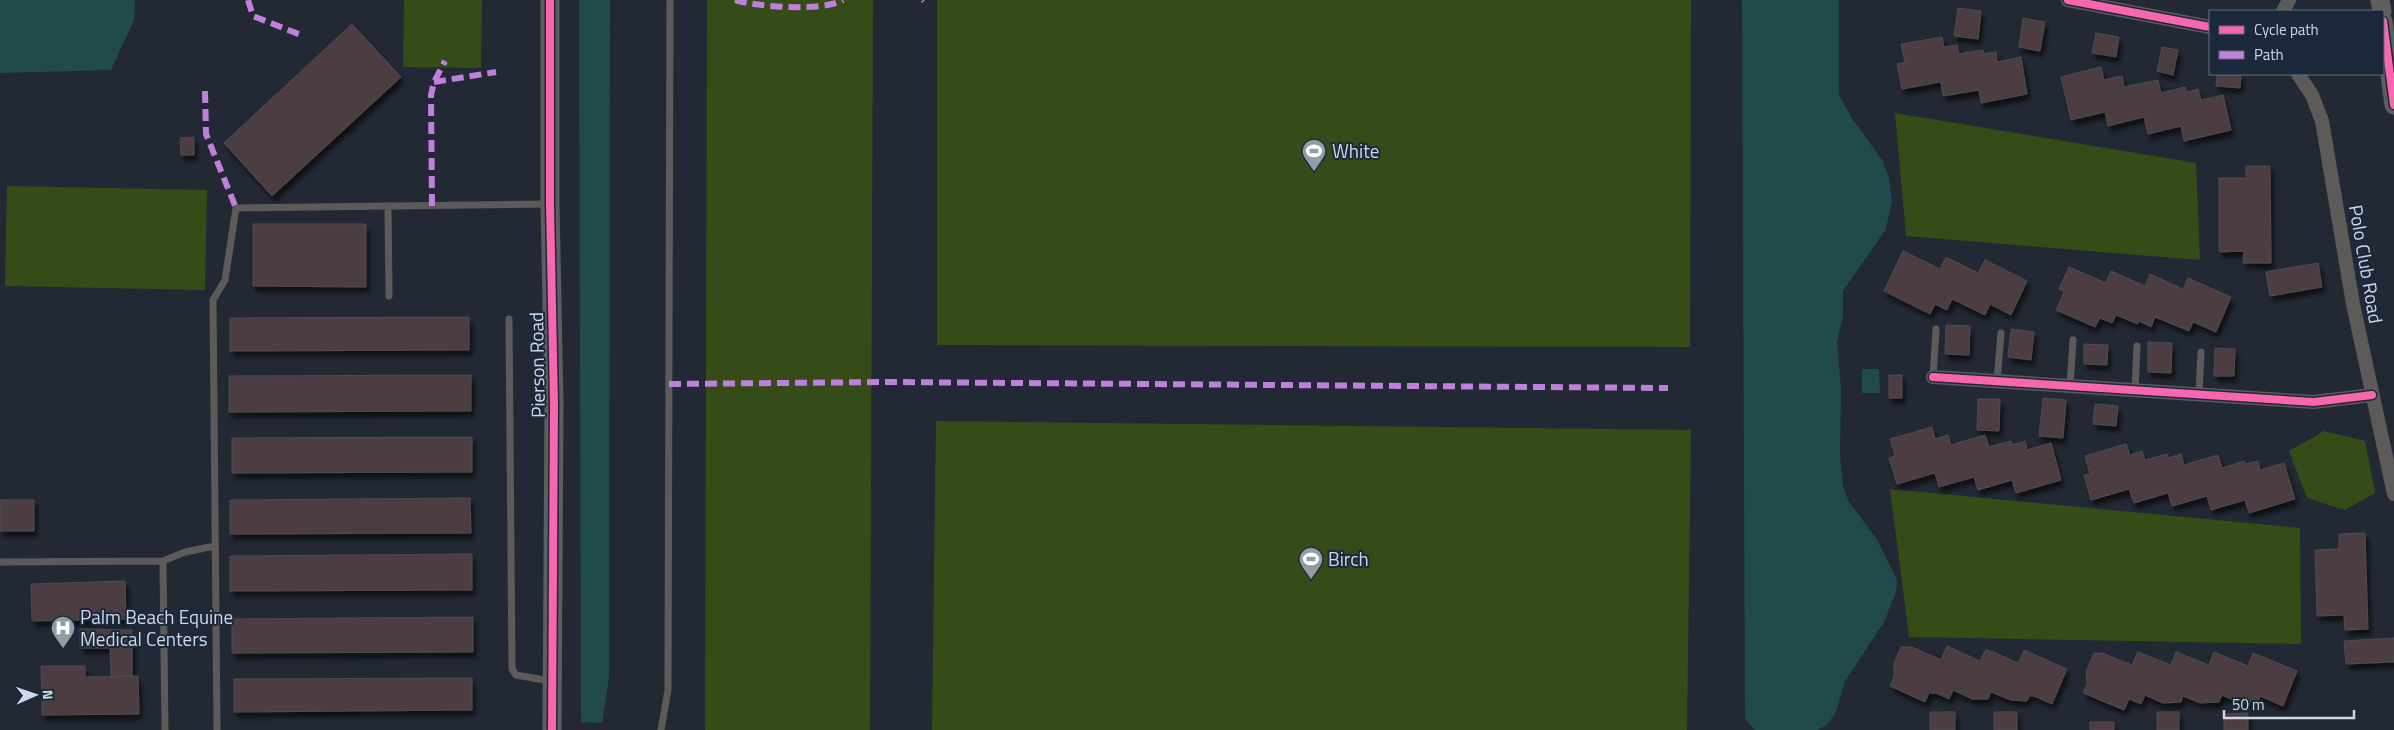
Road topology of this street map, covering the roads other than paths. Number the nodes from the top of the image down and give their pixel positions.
1 (550, 0) edge
2 (670, 0) edge
3 (2068, 0) edge
4 (2209, 27) edge
5 (2384, 30) edge
6 (2299, 75) edge
7 (2394, 105) edge
8 (550, 204) junction
9 (388, 206) junction
10 (390, 296) dead end
11 (509, 319) dead end
12 (1936, 329) dead end
13 (2000, 333) dead end
14 (2073, 340) dead end
15 (2137, 346) dead end
16 (2201, 352) dead end
17 (1933, 377) joint
18 (1997, 381) junction
19 (2070, 386) junction
20 (2135, 390) junction
21 (2199, 394) junction
22 (2372, 395) junction
23 (2394, 494) edge
24 (215, 546) junction
25 (163, 560) junction
26 (0, 562) edge
27 (554, 682) junction
28 (165, 730) edge
29 (217, 730) edge
30 (552, 730) edge
31 (661, 730) edge

1 - 8 street, Pierson Road
2 - 31 lane
3 - 4 street
5 - 7 street
6 - 22 street, Polo Club Road
8 - 9 lane
8 - 27 street, Pierson Road
9 - 10 lane
9 - 24 lane
11 - 27 lane
12 - 17 lane
13 - 18 lane
14 - 19 lane
15 - 20 lane
16 - 21 lane
17 - 18 street
18 - 19 street
19 - 20 street
20 - 21 street
21 - 22 street
22 - 23 street, Polo Club Road
24 - 25 lane
24 - 29 lane
25 - 26 lane
25 - 28 lane
27 - 30 street, Pierson Road

